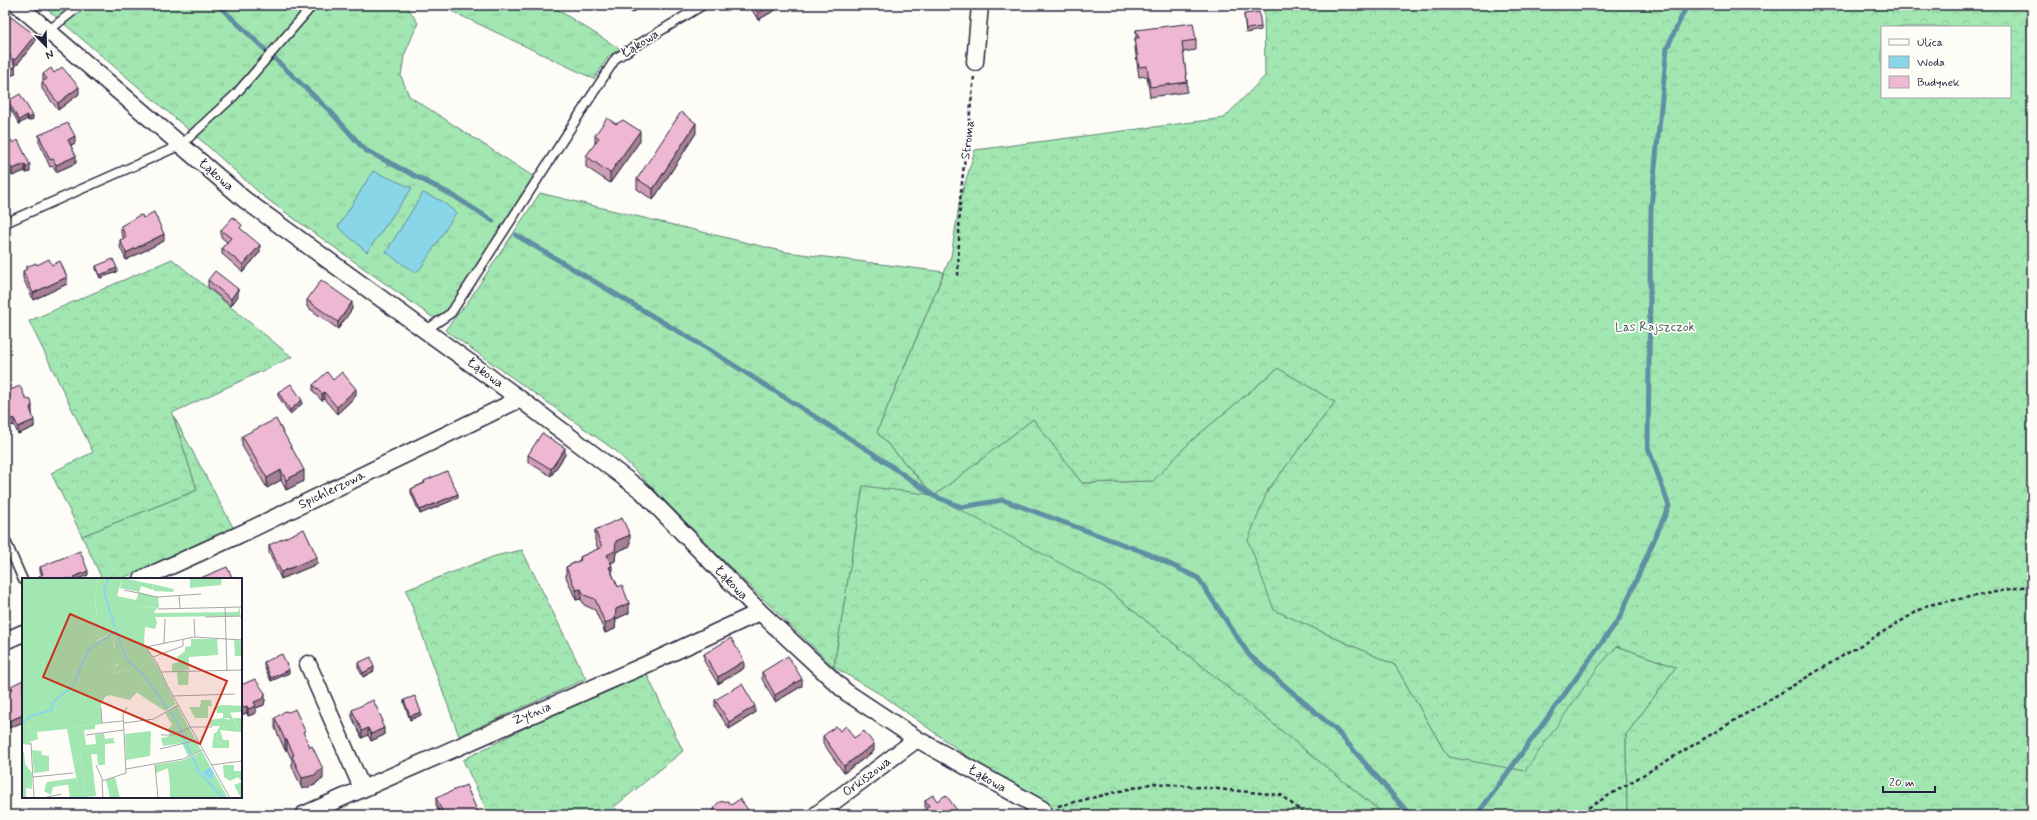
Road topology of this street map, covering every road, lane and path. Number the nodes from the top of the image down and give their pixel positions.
1 (18, 5) edge
2 (80, 5) edge
3 (313, 5) edge
4 (703, 5) edge
5 (980, 5) edge
6 (48, 31) junction
7 (976, 62) joint
8 (181, 145) junction
9 (5, 223) edge
10 (958, 276) dead end
11 (426, 330) junction
12 (520, 399) junction
13 (5, 539) edge
14 (22, 578) edge
15 (144, 578) edge
16 (2032, 585) edge
17 (760, 612) junction
18 (22, 633) edge
19 (5, 641) edge
20 (308, 664) dead end
21 (917, 739) junction
22 (362, 788) junction
23 (1038, 812) edge
24 (303, 815) edge
25 (816, 815) edge
26 (1306, 815) edge
27 (1576, 815) edge

1 - 6 street, Łąkowa
2 - 6 lane
3 - 8 lane
4 - 11 lane, Łąkowa
5 - 7 street
6 - 8 street, Łąkowa
7 - 10 path, Stroma
8 - 9 lane
8 - 11 street, Łąkowa
11 - 12 street, Łąkowa
12 - 15 street, Spichlerzowa
12 - 17 street, Łąkowa
13 - 14 lane
16 - 27 path
17 - 21 street, Łąkowa
17 - 22 street, Żytnia
18 - 19 street
20 - 22 street
21 - 23 street, Łąkowa
21 - 25 street, Orkiszowa
22 - 24 street, Żytnia
23 - 26 path

